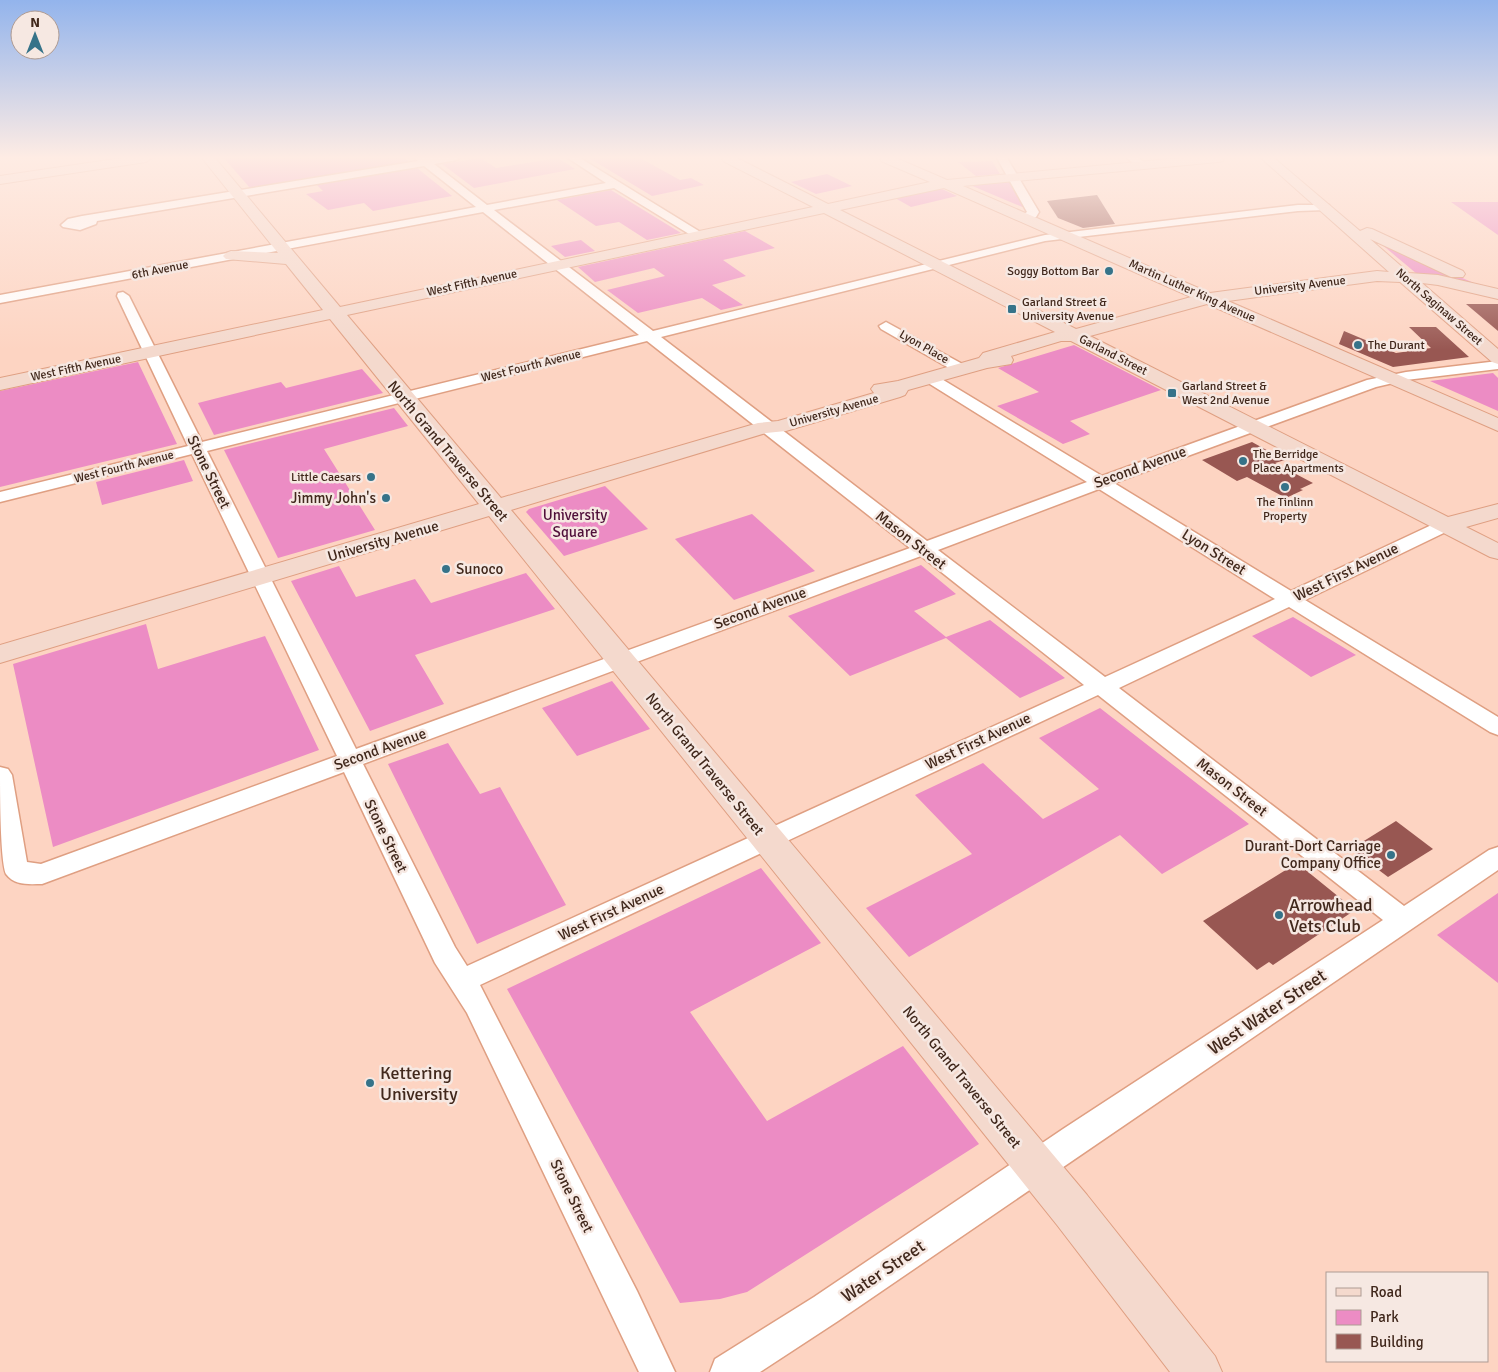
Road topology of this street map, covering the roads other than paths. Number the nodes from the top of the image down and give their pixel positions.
1 (261, 222) edge
2 (415, 222) edge
3 (502, 222) edge
4 (677, 222) edge
5 (760, 222) edge
6 (853, 222) edge
7 (1032, 222) edge
8 (1175, 222) edge
9 (1342, 223) joint
10 (698, 235) junction
11 (1062, 235) junction
12 (282, 247) junction
13 (231, 256) junction
14 (293, 260) junction
15 (557, 265) junction
16 (937, 265) junction
17 (1403, 276) junction
18 (1498, 288) edge
19 (1498, 294) edge
20 (123, 296) dead end
21 (1207, 298) junction
22 (0, 299) edge
23 (336, 312) junction
24 (886, 326) dead end
25 (1075, 335) junction
26 (648, 336) junction
27 (151, 352) junction
28 (1498, 358) edge
29 (1498, 365) edge
30 (961, 369) junction
31 (930, 378) junction
32 (1391, 378) junction
33 (0, 384) edge
34 (404, 397) junction
35 (1498, 425) edge
36 (1254, 426) junction
37 (765, 427) junction
38 (198, 448) junction
39 (1100, 482) junction
40 (0, 497) edge
41 (495, 507) junction
42 (1498, 512) edge
43 (1446, 525) junction
44 (923, 549) junction
45 (1498, 552) edge
46 (260, 577) junction
47 (1290, 599) junction
48 (0, 654) edge
49 (620, 660) junction
50 (1101, 686) junction
51 (1498, 727) edge
52 (350, 760) junction
53 (0, 775) edge
54 (766, 839) junction
55 (1498, 858) edge
56 (1404, 920) junction
57 (462, 981) junction
58 (1036, 1167) junction
59 (657, 1372) edge
60 (728, 1372) edge
61 (1199, 1372) edge

1 - 12 street, North Grand Traverse Street
2 - 12 street, 6th Avenue
3 - 15 street, Mason Street
4 - 10 street
5 - 10 street, West Fifth Avenue
6 - 16 street, Garland Street
7 - 11 street, Martin Luther King Avenue
8 - 11 street, West Fourth Avenue
9 - 17 street, North Saginaw Street
9 - 18 street
10 - 15 street, West Fifth Avenue
11 - 16 street, West Fourth Avenue
11 - 21 street, Martin Luther King Avenue
12 - 13 street, 6th Avenue
12 - 14 street, North Grand Traverse Street
13 - 14 street
13 - 22 street, 6th Avenue
14 - 23 street, North Grand Traverse Street
15 - 23 street, West Fifth Avenue
15 - 26 street, Mason Street
16 - 25 street, Garland Street
16 - 26 street, West Fourth Avenue
17 - 19 street, University Avenue
17 - 21 street, University Avenue
17 - 28 street, North Saginaw Street
20 - 27 street, Stone Street
21 - 25 street, University Avenue
21 - 32 street, Martin Luther King Avenue
23 - 27 street, West Fifth Avenue
23 - 34 street, North Grand Traverse Street
24 - 30 street, Lyon Place
25 - 30 street, University Avenue
25 - 36 street, Garland Street
26 - 34 street, West Fourth Avenue
26 - 37 street, Mason Street
27 - 33 street, West Fifth Avenue
27 - 38 street, Stone Street
29 - 32 street, Second Avenue
30 - 31 street, University Avenue
31 - 37 street, University Avenue
31 - 39 street, Lyon Street
32 - 35 street, Martin Luther King Avenue
32 - 36 street, Second Avenue
34 - 38 street, West Fourth Avenue
34 - 41 street, North Grand Traverse Street
36 - 39 street, Second Avenue
36 - 43 street, Garland Street
37 - 41 street, University Avenue
37 - 44 street, Mason Street
38 - 40 street, West Fourth Avenue
38 - 46 street, Stone Street
39 - 44 street, Second Avenue
39 - 47 street, Lyon Street
41 - 46 street, University Avenue
41 - 49 street, North Grand Traverse Street
42 - 43 street, West First Avenue
43 - 45 street, Garland Street
43 - 47 street, West First Avenue
44 - 49 street, Second Avenue
44 - 50 street, Mason Street
46 - 48 street, University Avenue
46 - 52 street, Stone Street
47 - 50 street, West First Avenue
47 - 51 street, Lyon Street
49 - 52 street, Second Avenue
49 - 54 street, North Grand Traverse Street
50 - 54 street, West First Avenue
50 - 56 street, Mason Street
52 - 53 street, Second Avenue
52 - 57 street, Stone Street
54 - 57 street, West First Avenue
54 - 58 street, North Grand Traverse Street
55 - 56 street, West Water Street
56 - 58 street, West Water Street
57 - 59 street, Stone Street
58 - 60 street, Water Street
58 - 61 street, North Grand Traverse Street

